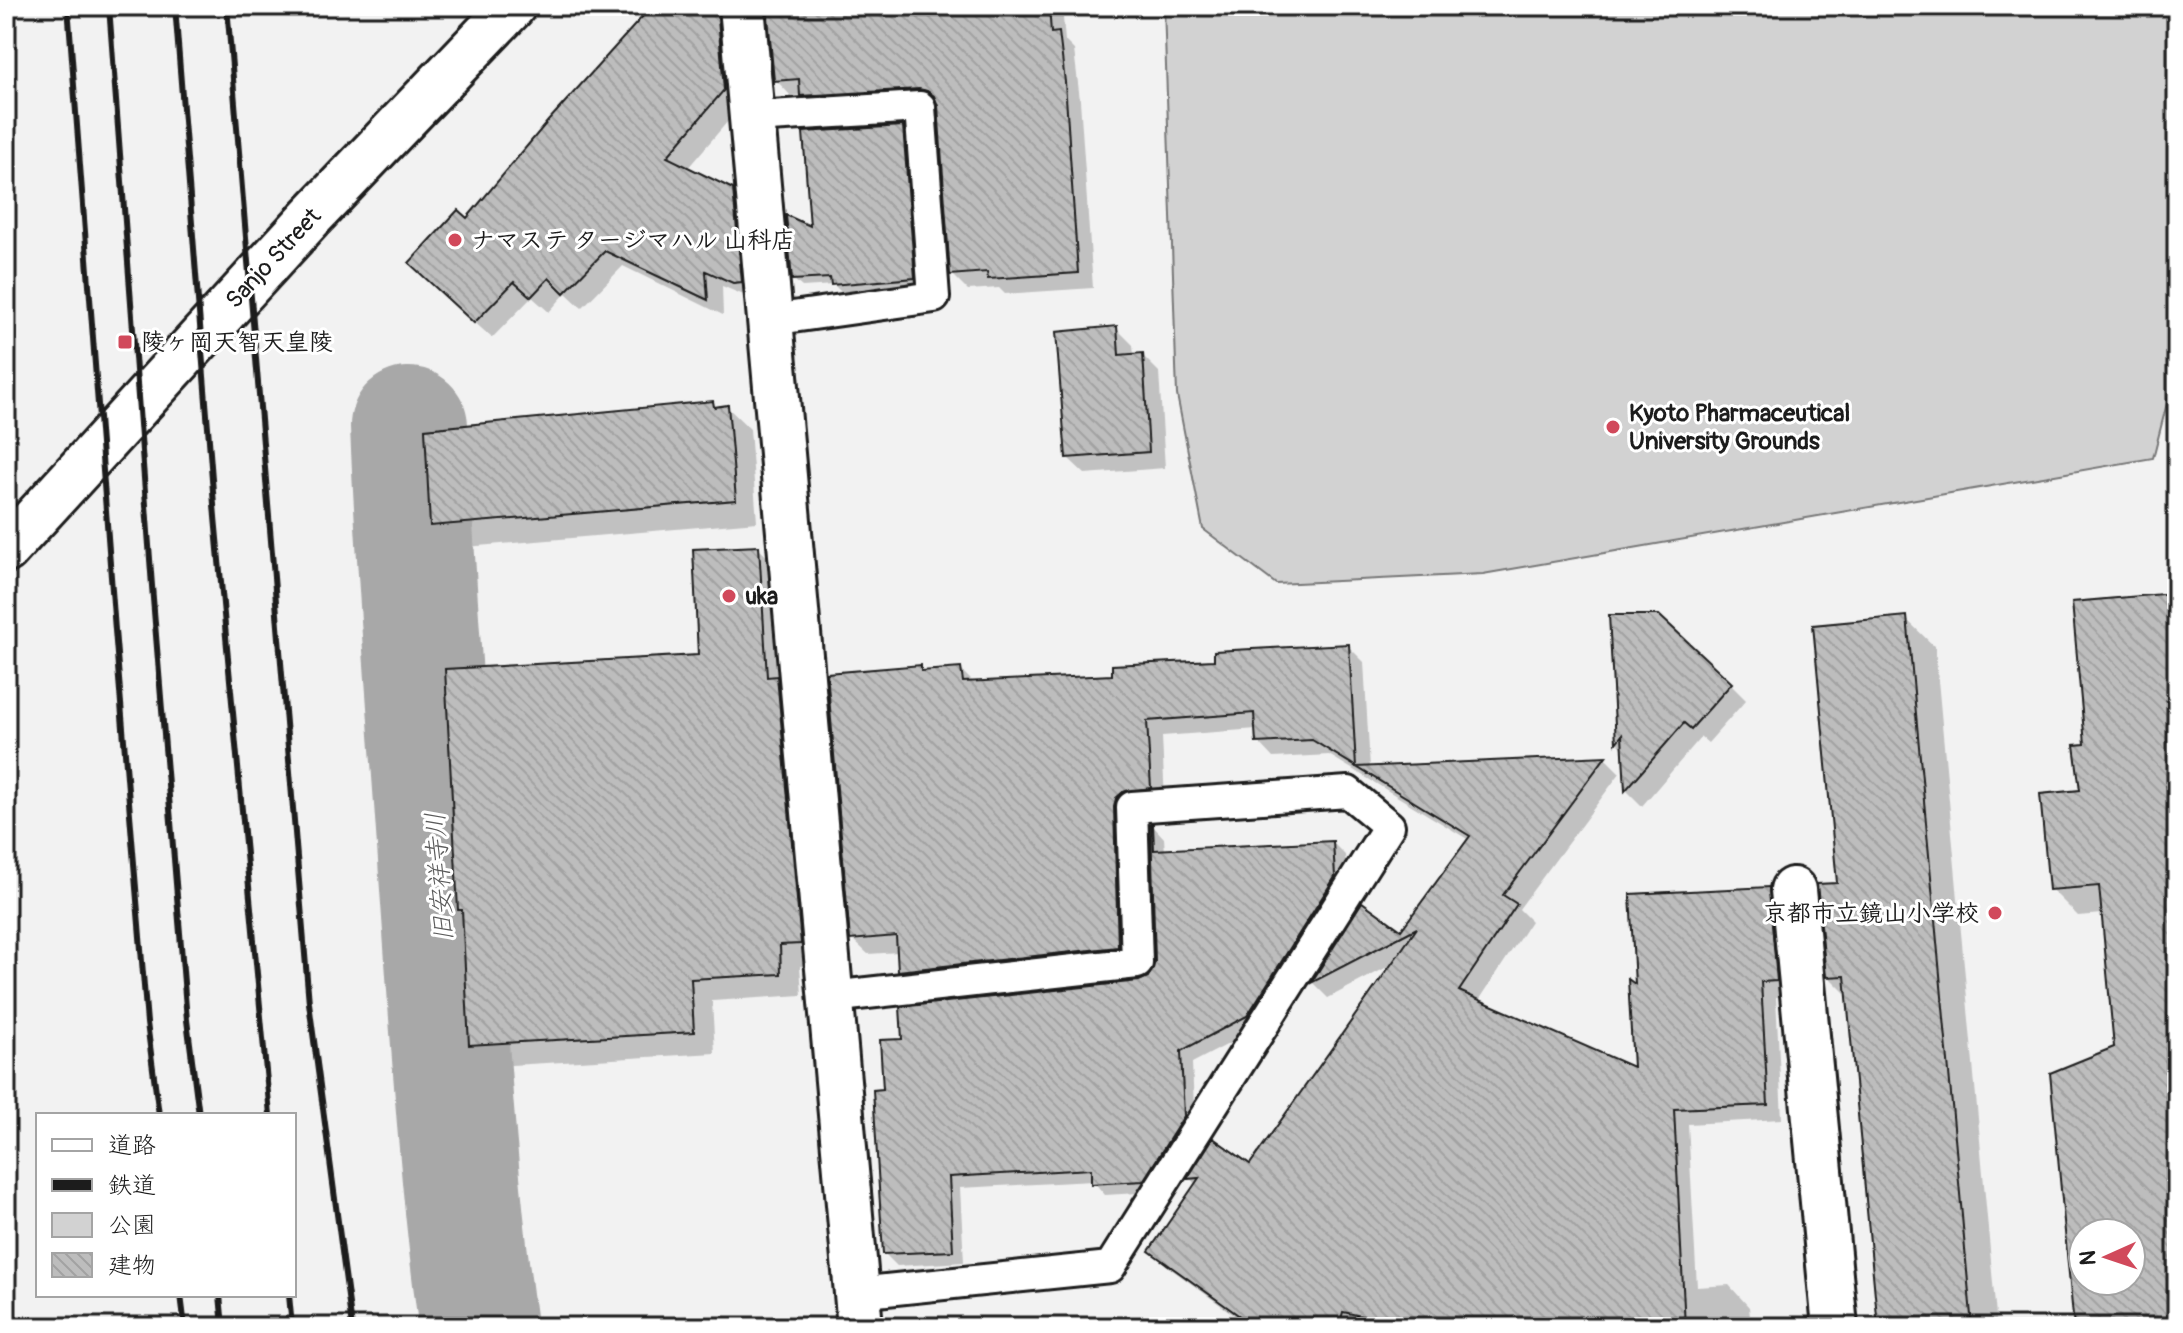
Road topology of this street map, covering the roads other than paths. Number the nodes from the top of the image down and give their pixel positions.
1 (513, 6) edge
2 (742, 6) edge
3 (752, 117) junction
4 (771, 320) junction
5 (6, 550) edge
6 (1793, 890) dead end
7 (831, 997) junction
8 (859, 1310) edge
9 (1835, 1327) edge

1 - 5 street, Sanjo Street
2 - 3 street
3 - 4 street
3 - 4 lane
4 - 7 street
6 - 9 street
7 - 8 street
7 - 8 lane

